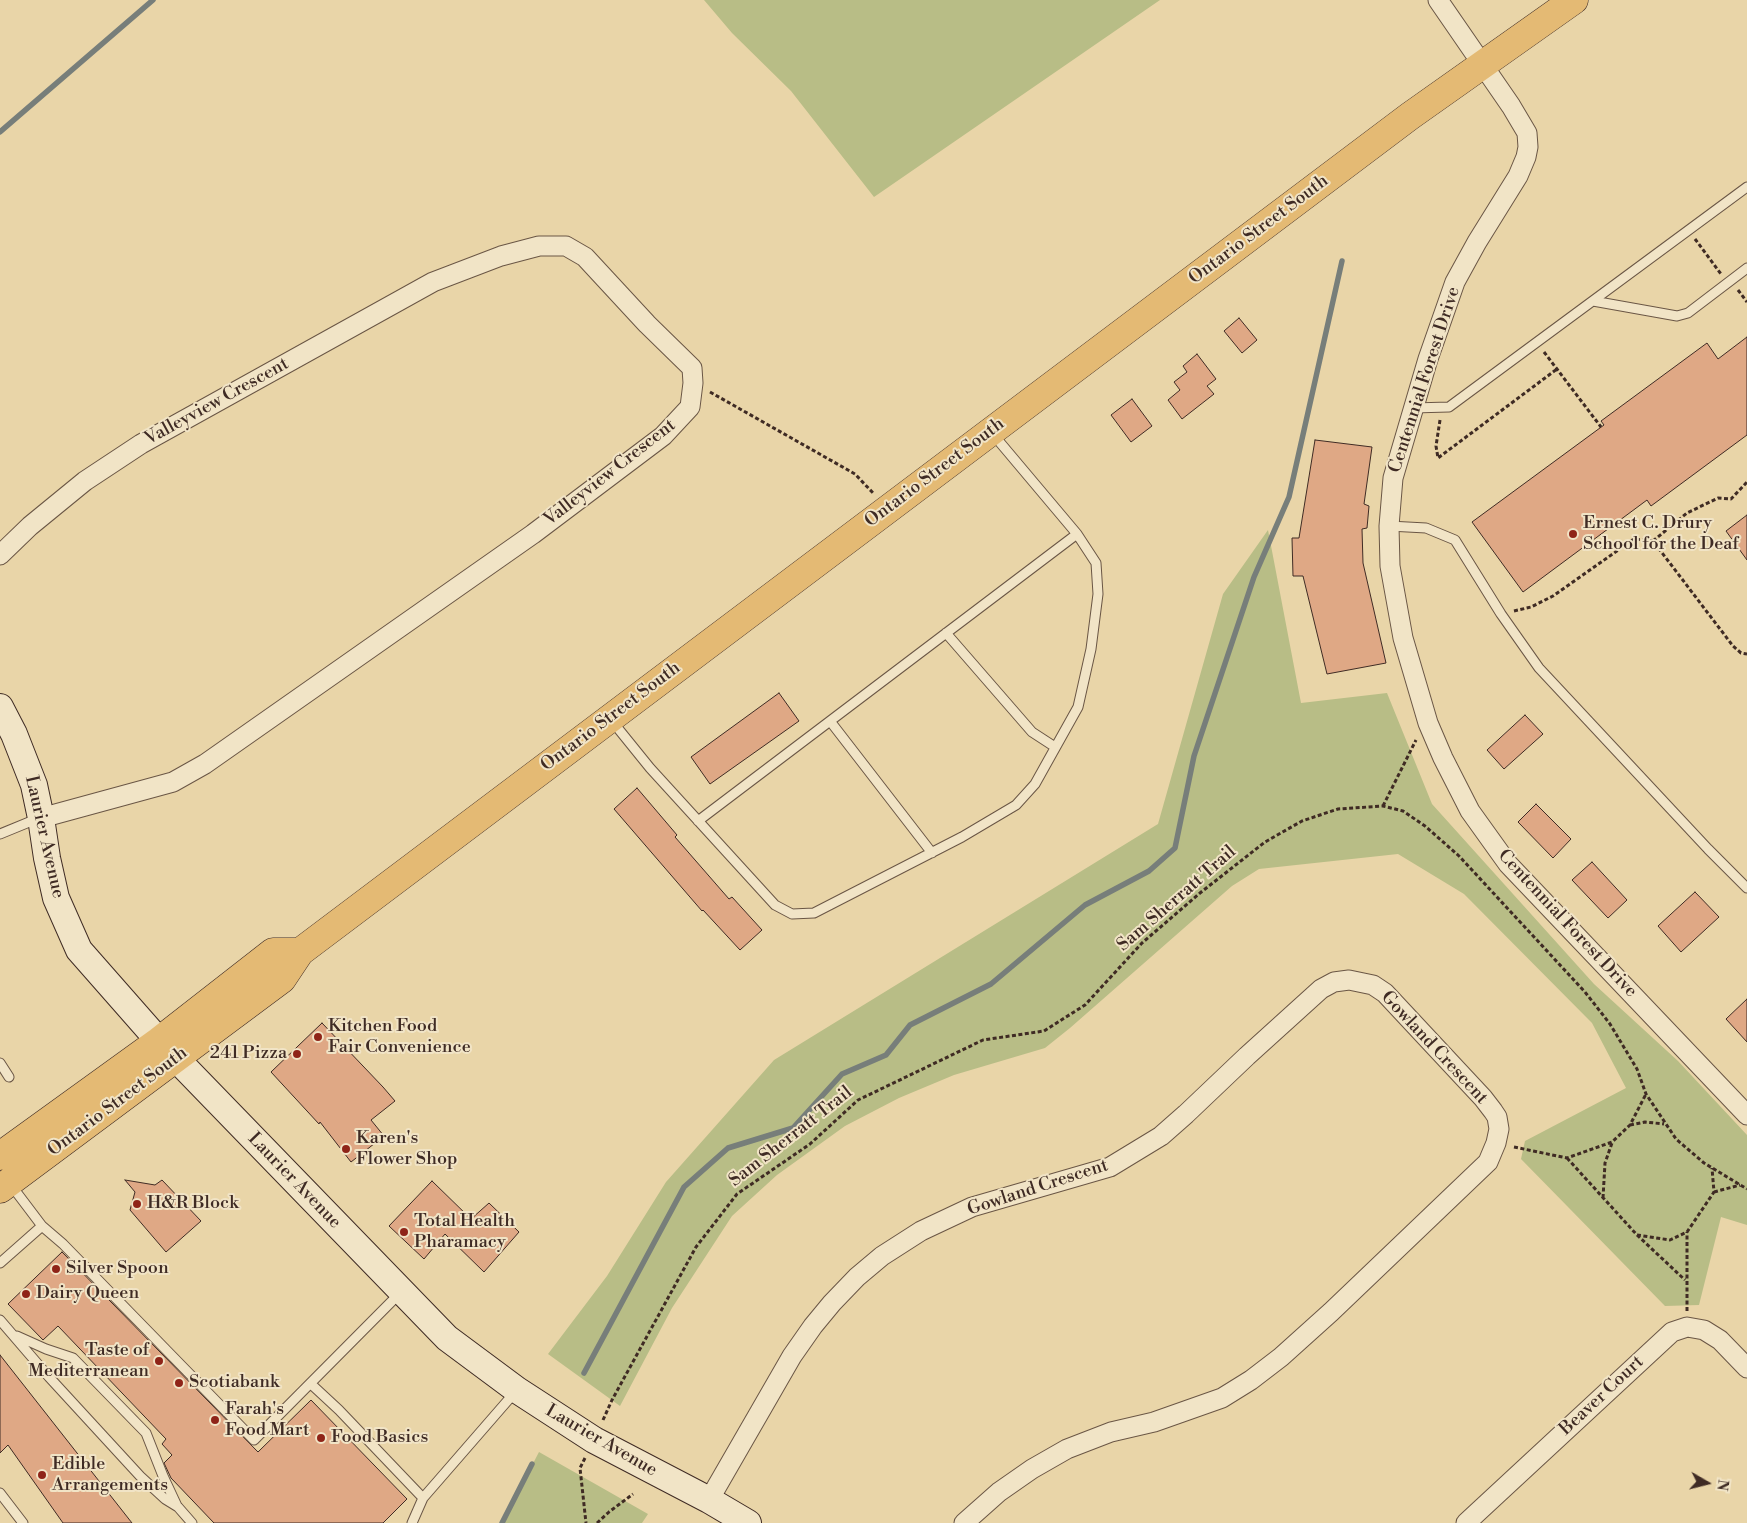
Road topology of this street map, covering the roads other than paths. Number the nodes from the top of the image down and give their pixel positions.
1 (1438, 0) edge
2 (1574, 0) edge
3 (1482, 64) junction
4 (1747, 187) edge
5 (1747, 268) edge
6 (1593, 301) junction
7 (1413, 408) junction
8 (991, 431) junction
9 (1389, 526) junction
10 (1077, 534) junction
11 (0, 554) edge
12 (946, 633) junction
13 (0, 708) edge
14 (610, 718) junction
15 (830, 721) junction
16 (1055, 747) junction
17 (42, 818) junction
18 (698, 821) junction
19 (0, 834) edge
20 (932, 853) junction
21 (1747, 888) edge
22 (167, 1050) junction
23 (0, 1063) edge
24 (9, 1077) dead end
25 (1747, 1115) edge
26 (6, 1169) edge
27 (42, 1226) junction
28 (0, 1263) edge
29 (401, 1292) junction
30 (0, 1320) edge
31 (14, 1335) junction
32 (1747, 1368) edge
33 (311, 1384) junction
34 (517, 1390) junction
35 (0, 1493) edge
36 (423, 1498) junction
37 (709, 1500) junction
38 (178, 1507) junction
39 (23, 1523) edge
40 (192, 1523) edge
41 (412, 1523) edge
42 (748, 1523) edge
43 (964, 1523) edge
44 (1466, 1523) edge

1 - 3 street, Centennial Forest Drive
2 - 3 main road, Ontario Street South
3 - 7 street, Centennial Forest Drive
3 - 8 main road, Ontario Street South
4 - 6 lane
5 - 6 lane
6 - 7 lane
7 - 9 street, Centennial Forest Drive
8 - 10 lane
8 - 14 main road, Ontario Street South
9 - 21 lane
9 - 25 street, Centennial Forest Drive
10 - 12 lane
10 - 16 lane
11 - 17 street, Valleyview Crescent
12 - 15 lane
12 - 16 lane
13 - 17 street, Laurier Avenue
14 - 18 lane
14 - 22 main road, Ontario Street South
15 - 18 lane
15 - 20 lane
16 - 20 lane
17 - 19 lane
17 - 22 street, Laurier Avenue
18 - 20 lane
22 - 26 main road, Ontario Street South
22 - 29 street, Laurier Avenue
23 - 24 lane
26 - 27 lane
27 - 28 lane
27 - 33 lane
29 - 33 lane
29 - 34 street, Laurier Avenue
30 - 31 lane
31 - 38 lane
31 - 38 lane
32 - 44 street, Beaver Court
33 - 36 lane
34 - 36 lane
34 - 37 street, Laurier Avenue
35 - 39 lane
36 - 41 lane
37 - 42 street, Laurier Avenue
37 - 43 street, Gowland Crescent
38 - 40 lane

